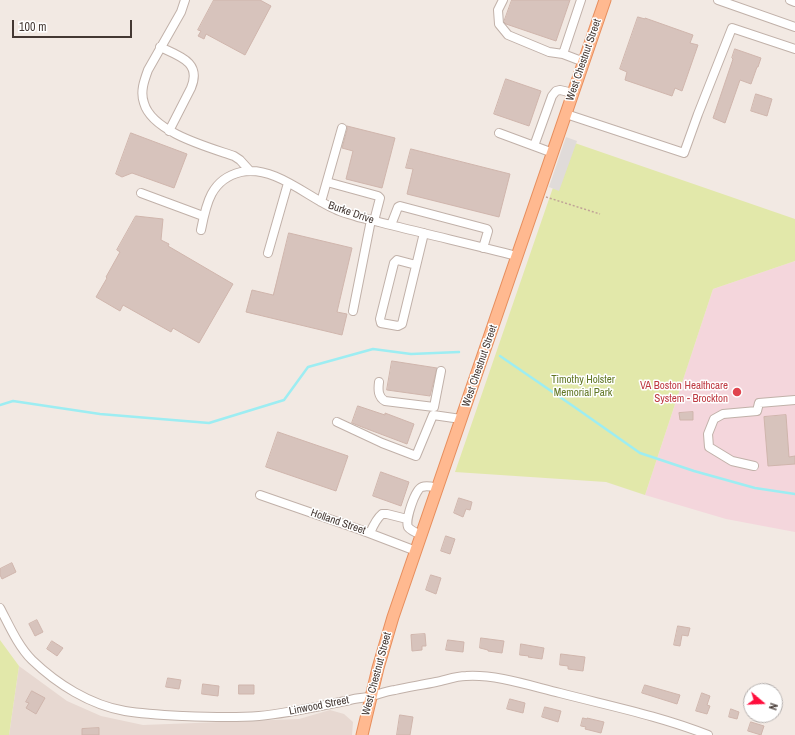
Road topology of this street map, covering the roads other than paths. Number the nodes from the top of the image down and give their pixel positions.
1 (184, 0) edge
2 (502, 0) edge
3 (581, 0) edge
4 (605, 0) edge
5 (718, 0) edge
6 (790, 0) edge
7 (795, 2) edge
8 (795, 27) edge
9 (160, 47) junction
10 (795, 49) edge
11 (563, 54) junction
12 (584, 62) junction
13 (573, 93) junction
14 (566, 114) junction
15 (342, 128) dead end
16 (169, 130) junction
17 (499, 133) dead end
18 (534, 146) junction
19 (553, 153) junction
20 (250, 171) junction
21 (327, 182) junction
22 (288, 183) junction
23 (141, 193) dead end
24 (321, 202) junction
25 (203, 216) junction
26 (373, 221) junction
27 (391, 225) junction
28 (201, 230) dead end
29 (424, 233) junction
30 (482, 248) junction
31 (268, 253) dead end
32 (517, 256) junction
33 (416, 265) junction
34 (353, 311) dead end
35 (441, 371) dead end
36 (379, 382) dead end
37 (795, 400) edge
38 (433, 411) junction
39 (461, 419) junction
40 (337, 422) dead end
41 (754, 466) dead end
42 (438, 488) junction
43 (260, 495) dead end
44 (407, 519) junction
45 (370, 533) junction
46 (422, 535) junction
47 (416, 551) junction
48 (0, 608) edge
49 (370, 696) junction
50 (362, 735) edge
51 (708, 735) edge

1 - 9 street
2 - 11 street
3 - 11 street
4 - 12 main road, West Chestnut Street
5 - 8 street
6 - 7 street
9 - 16 street
9 - 16 street
10 - 14 street
11 - 12 street
12 - 13 main road, West Chestnut Street
13 - 14 main road, West Chestnut Street
13 - 18 street
14 - 19 main road, West Chestnut Street
15 - 21 street
16 - 20 street
17 - 18 street
18 - 19 street
19 - 32 main road, West Chestnut Street
20 - 22 street, Burke Drive
20 - 25 street, Burke Drive
21 - 24 street
21 - 26 street
22 - 24 street, Burke Drive
22 - 31 street
23 - 25 street
24 - 26 street, Burke Drive
25 - 28 street, Burke Drive
26 - 27 street, Burke Drive
26 - 34 street
27 - 29 street, Burke Drive
27 - 30 street
29 - 30 street, Burke Drive
29 - 33 street
30 - 32 street, Burke Drive
32 - 39 main road, West Chestnut Street
33 - 33 street
35 - 38 street
36 - 38 street
37 - 41 street
38 - 39 street
38 - 40 street
39 - 42 main road, West Chestnut Street
42 - 44 street
42 - 46 main road, West Chestnut Street
43 - 45 street, Holland Street
44 - 45 street
44 - 46 street
45 - 47 street, Holland Street
46 - 47 main road, West Chestnut Street
47 - 49 main road, West Chestnut Street
48 - 49 street, Linwood Street
49 - 50 main road, West Chestnut Street
49 - 51 street, Linwood Street

